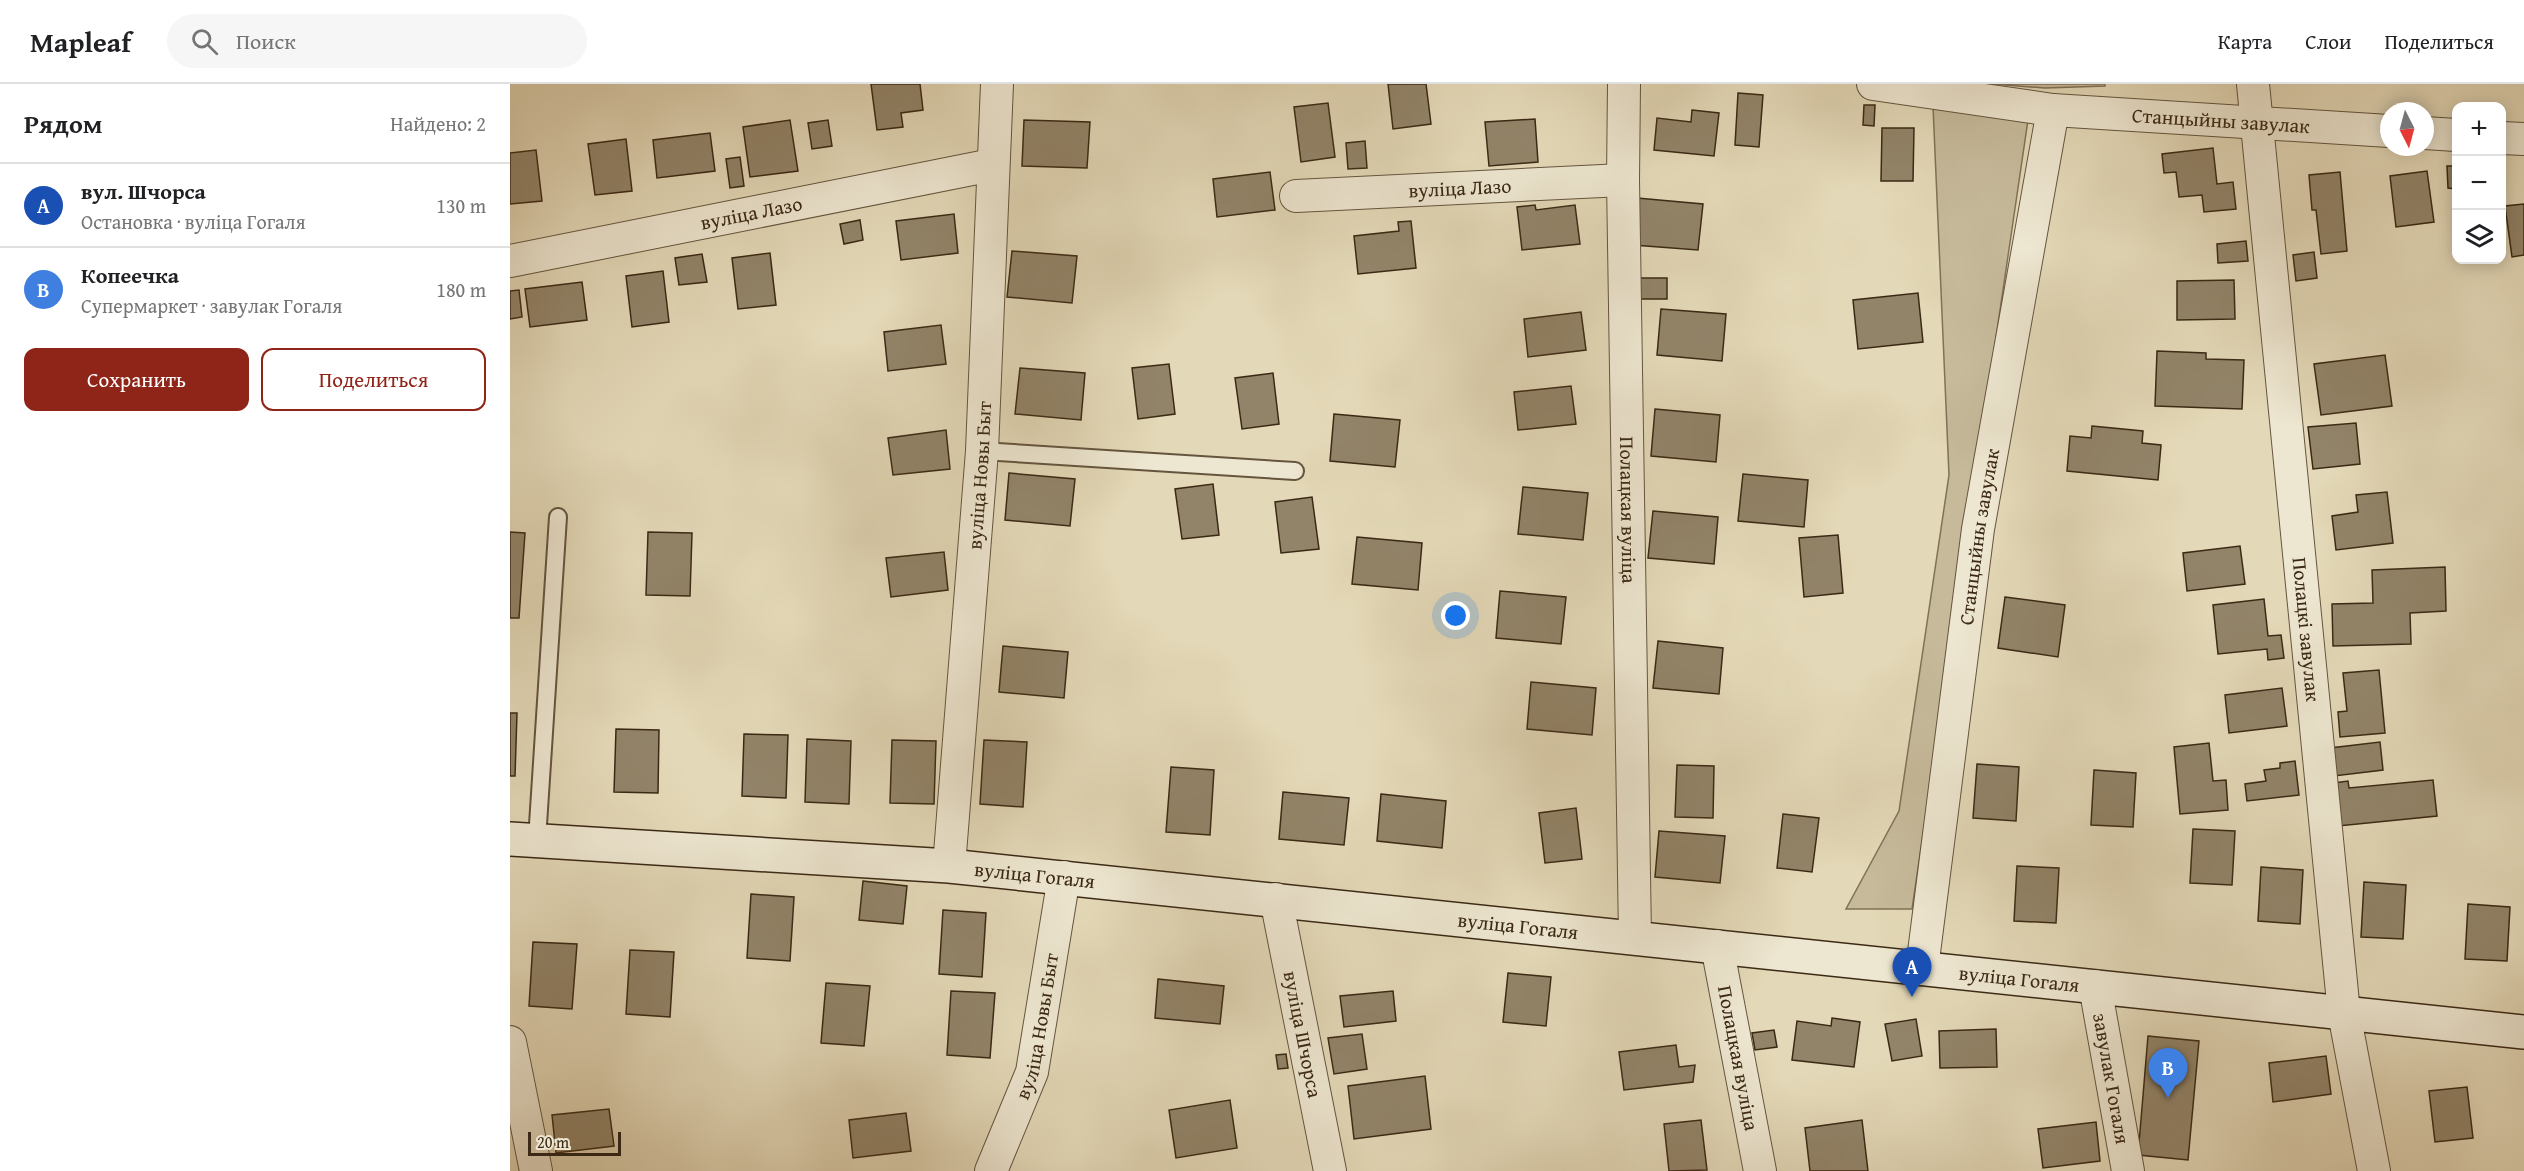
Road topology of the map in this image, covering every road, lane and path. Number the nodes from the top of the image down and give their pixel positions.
1 (997, 84) edge
2 (1624, 84) edge
3 (1873, 84) edge
4 (2253, 84) edge
5 (1955, 89) edge
6 (2053, 110) junction
7 (2257, 123) junction
8 (2380, 130) edge
9 (2434, 134) edge
10 (2452, 135) edge
11 (2506, 138) edge
12 (2524, 139) edge
13 (992, 165) junction
14 (1623, 180) junction
15 (1296, 196) dead end
16 (510, 261) edge
17 (982, 451) junction
18 (1295, 471) dead end
19 (558, 517) dead end
20 (524, 839) edge
21 (949, 866) junction
22 (1064, 877) junction
23 (1276, 899) junction
24 (1635, 937) junction
25 (1717, 946) junction
26 (1922, 968) junction
27 (2095, 986) junction
28 (2344, 1013) junction
29 (2524, 1032) edge
30 (510, 1042) edge
31 (537, 1171) edge
32 (991, 1171) edge
33 (1330, 1171) edge
34 (1760, 1171) edge
35 (2128, 1171) edge
36 (2374, 1171) edge

1 - 13 street, вуліца Новы Быт
2 - 14 street, Полацкая вуліца
3 - 5 street, Станцыйны завулак
4 - 7 street, Полацкі завулак
5 - 6 street, Станцыйны завулак
6 - 7 street, Станцыйны завулак
6 - 26 street, Станцыйны завулак
7 - 8 street, Станцыйны завулак
7 - 28 street, Полацкі завулак
9 - 10 street
11 - 12 street
13 - 16 street, вуліца Лазо
13 - 17 street, вуліца Новы Быт
14 - 15 street, вуліца Лазо
14 - 24 street, Полацкая вуліца
17 - 18 lane
17 - 21 street, вуліца Новы Быт
19 - 20 lane
20 - 21 main road, вуліца Гогаля
21 - 22 main road, вуліца Гогаля
22 - 23 main road, вуліца Гогаля
22 - 32 street, вуліца Новы Быт
23 - 24 main road, вуліца Гогаля
23 - 33 street, вуліца Шчорса
24 - 25 main road, вуліца Гогаля
25 - 26 main road, вуліца Гогаля
25 - 34 street, Полацкая вуліца
26 - 27 main road, вуліца Гогаля
27 - 28 main road, вуліца Гогаля
27 - 35 street, завулак Гогаля
28 - 29 main road, вуліца Гогаля
28 - 36 street, Полацкі завулак
30 - 31 street

